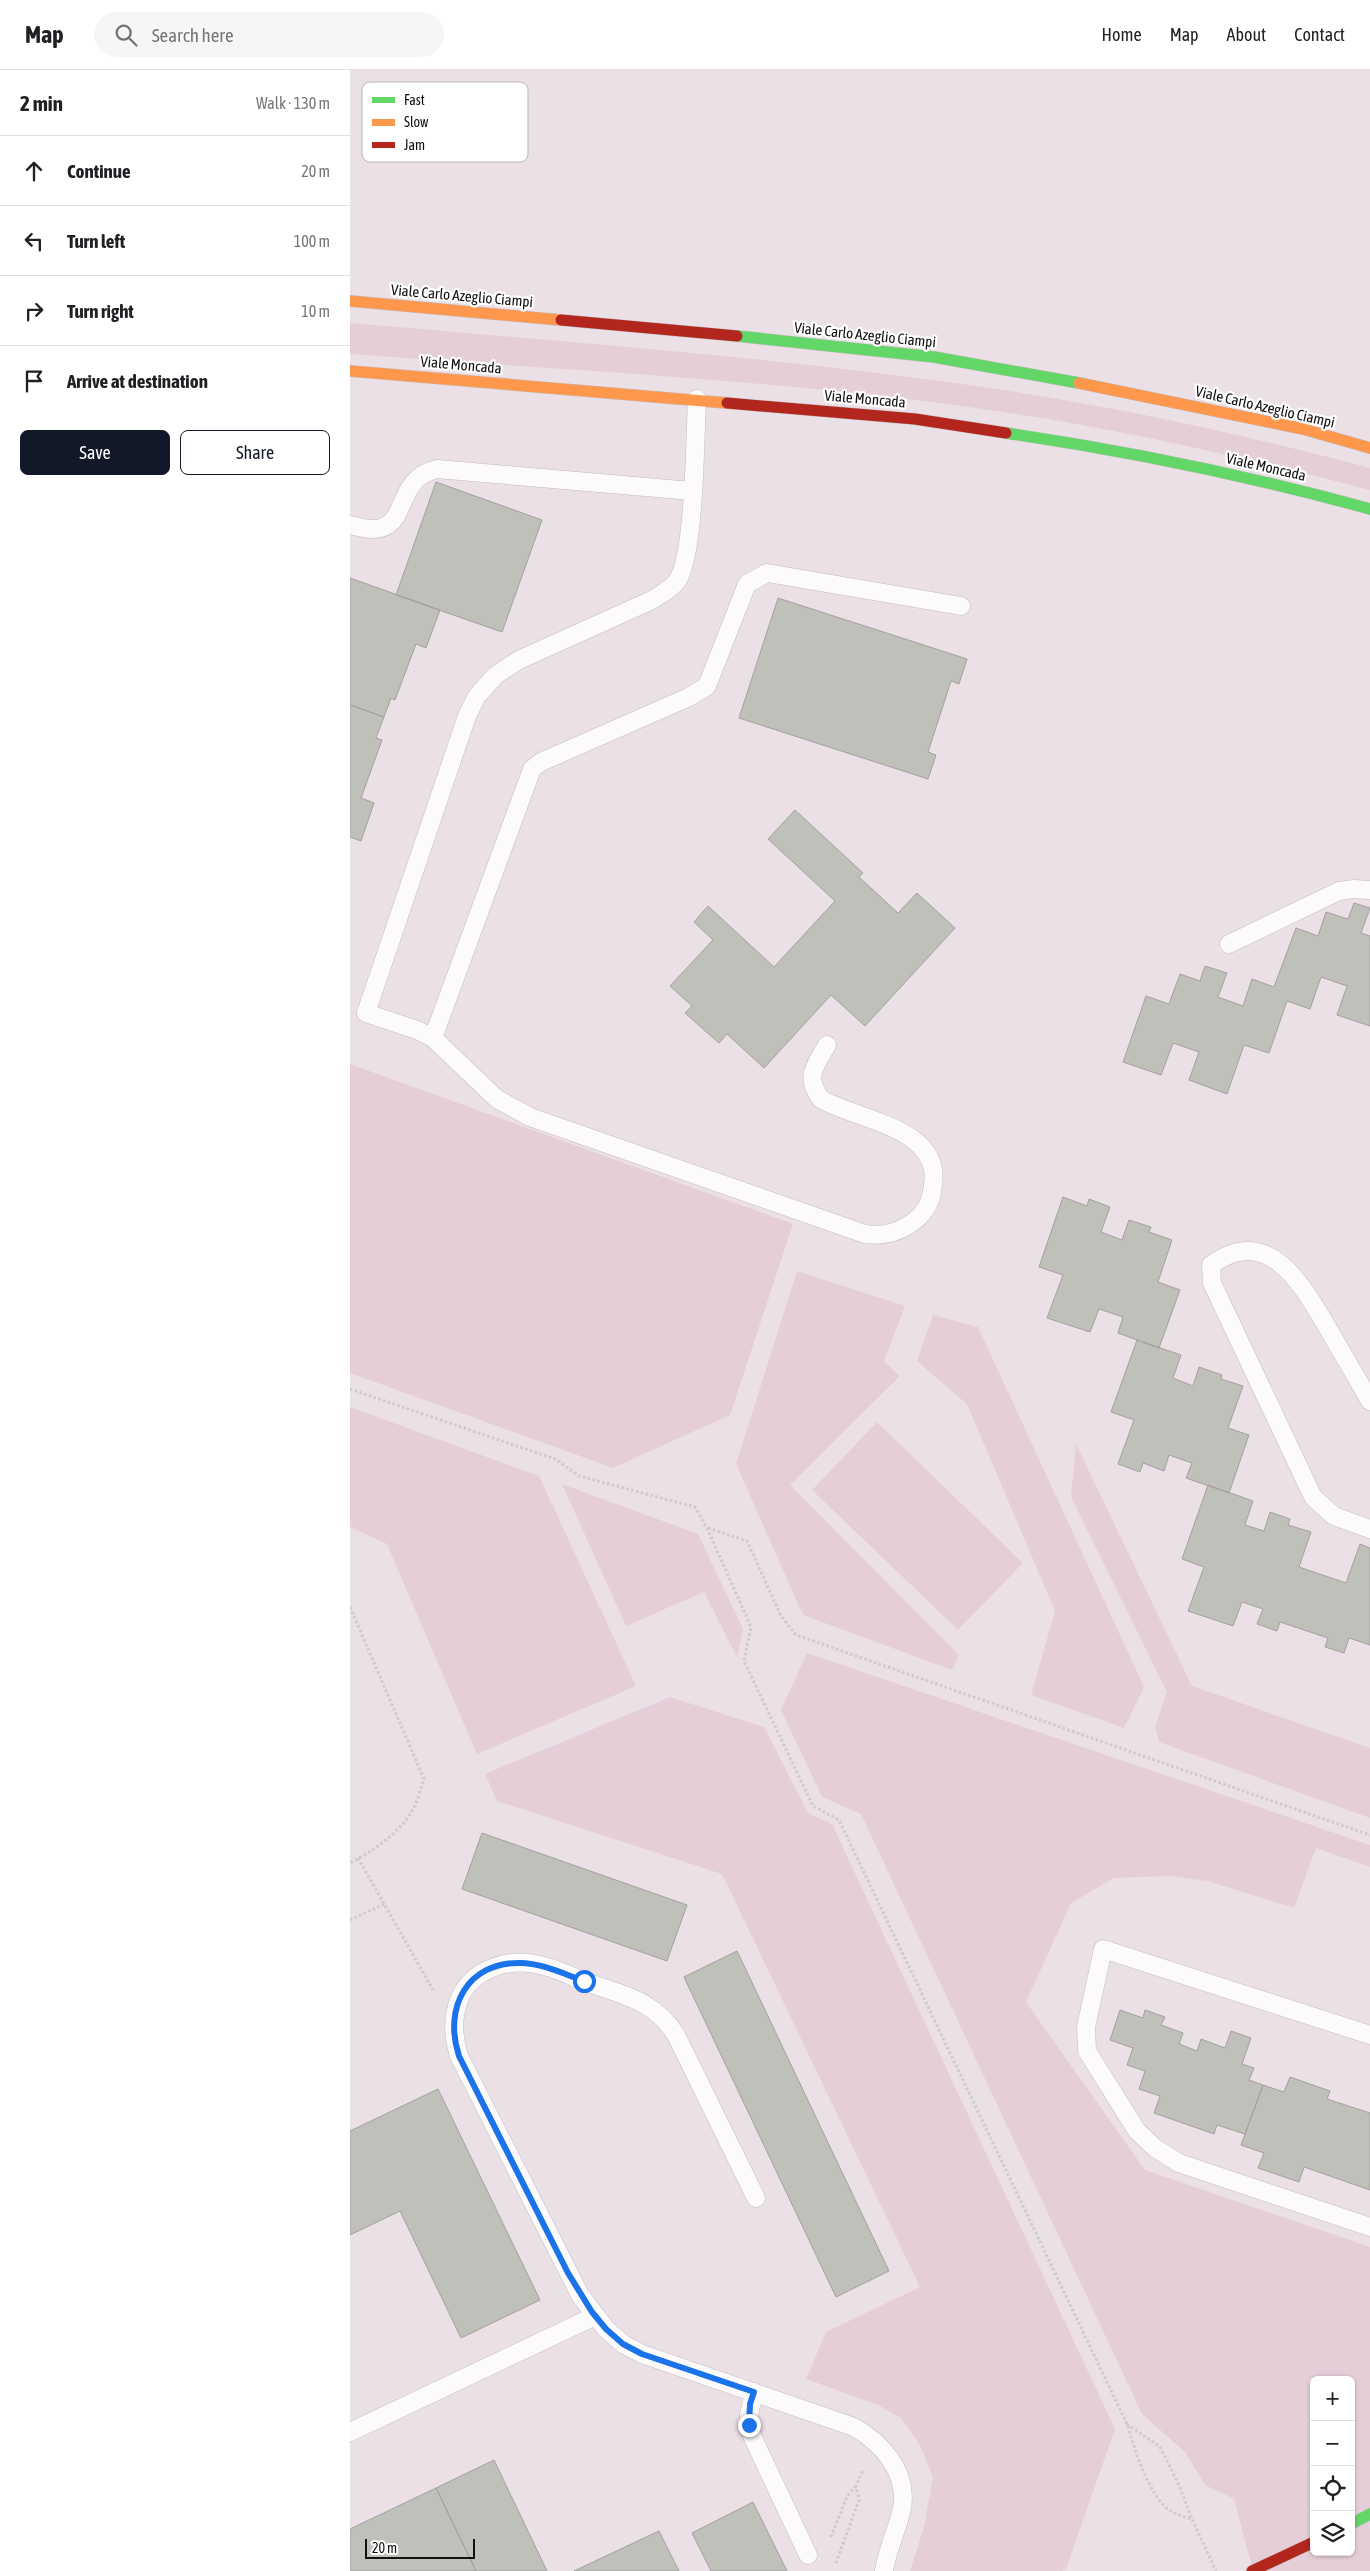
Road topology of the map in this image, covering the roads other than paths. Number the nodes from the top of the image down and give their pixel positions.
1 (350, 301) edge
2 (350, 371) edge
3 (697, 399) junction
4 (1370, 448) edge
5 (692, 491) junction
6 (1370, 509) edge
7 (350, 525) edge
8 (961, 606) dead end
9 (1370, 890) edge
10 (1229, 944) dead end
11 (433, 1038) junction
12 (827, 1045) dead end
13 (1370, 1402) edge
14 (1370, 1528) edge
15 (1370, 2035) edge
16 (756, 2198) dead end
17 (1370, 2227) edge
18 (595, 2316) junction
19 (754, 2392) junction
20 (350, 2432) edge
21 (1370, 2514) edge
22 (1355, 2522) edge
23 (1310, 2544) edge
24 (808, 2555) dead end
25 (884, 2571) edge
26 (1252, 2571) edge

1 - 4 main road, Viale Carlo Azeglio Ciampi
2 - 3 main road, Viale Moncada
3 - 5 lane
3 - 6 main road, Viale Moncada
5 - 7 lane
5 - 11 lane
8 - 11 lane
9 - 10 lane
11 - 12 lane
13 - 14 lane
15 - 17 lane
16 - 18 lane
18 - 19 lane
18 - 20 lane
19 - 24 lane
19 - 25 lane
21 - 22 main road
23 - 26 main road

